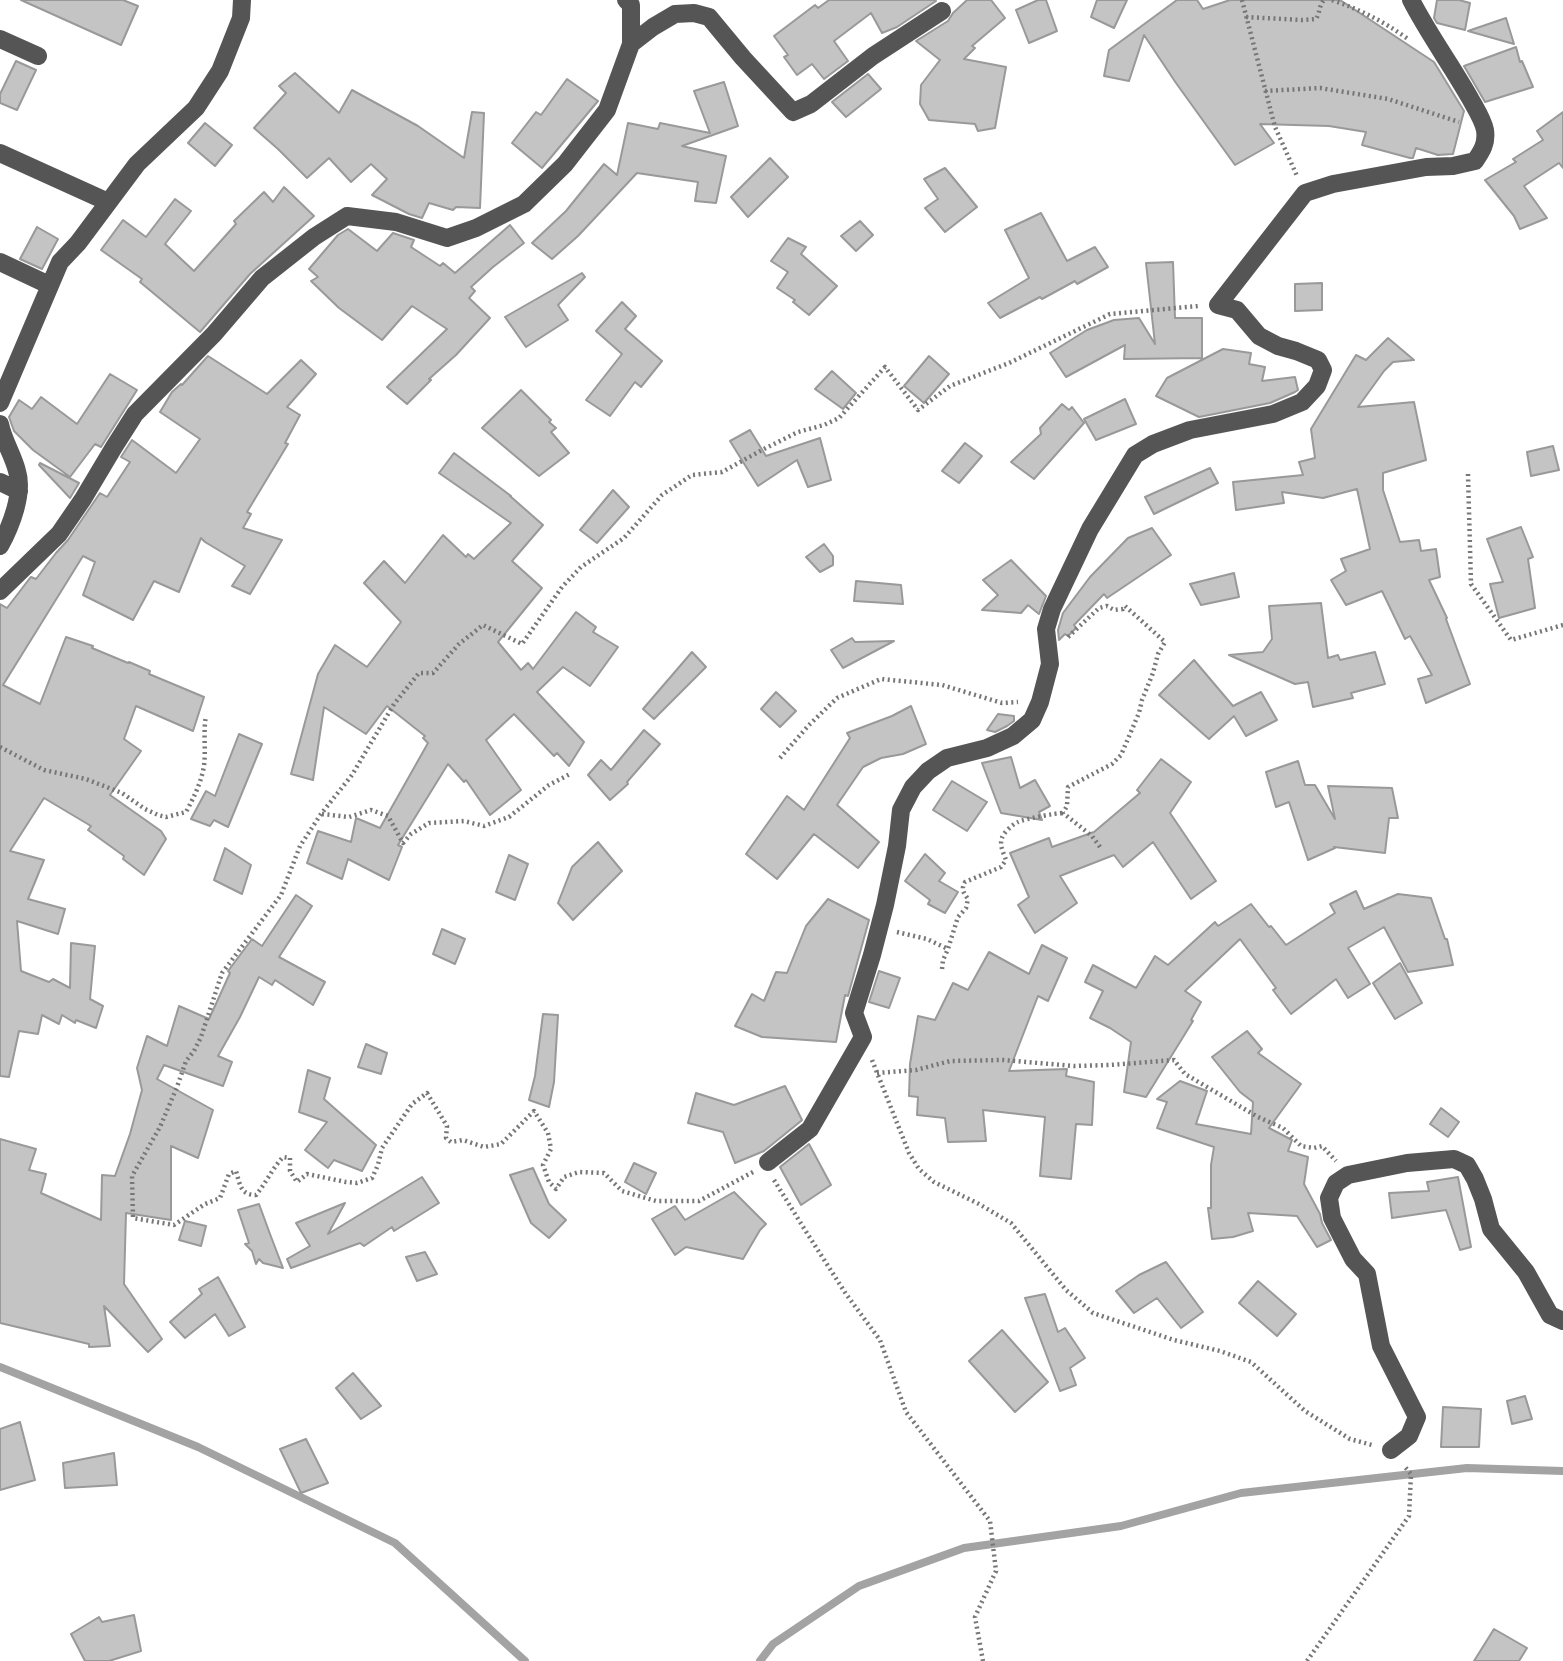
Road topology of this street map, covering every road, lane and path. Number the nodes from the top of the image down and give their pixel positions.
1 (242, 0) edge
2 (626, 0) edge
3 (1242, 0) edge
4 (1324, 0) edge
5 (1332, 0) edge
6 (1411, 0) edge
7 (942, 11) dead end
8 (1246, 17) junction
9 (0, 39) edge
10 (1415, 43) dead end
11 (631, 44) junction
12 (38, 56) dead end
13 (1265, 91) junction
14 (1479, 117) junction
15 (0, 153) edge
16 (1305, 193) junction
17 (108, 202) junction
18 (0, 262) edge
19 (49, 285) junction
20 (1218, 305) junction
21 (4, 385) edge
22 (0, 403) edge
23 (0, 424) edge
24 (1468, 474) dead end
25 (0, 482) edge
26 (19, 491) junction
27 (0, 546) edge
28 (0, 591) edge
29 (1563, 625) edge
30 (1048, 653) junction
31 (1040, 702) junction
32 (206, 716) dead end
33 (0, 747) edge
34 (779, 758) dead end
35 (570, 774) dead end
36 (1063, 813) junction
37 (321, 814) junction
38 (1100, 847) dead end
39 (879, 928) junction
40 (948, 949) junction
41 (942, 969) dead end
42 (863, 1037) junction
43 (877, 1073) junction
44 (768, 1162) junction
45 (1348, 1175) junction
46 (1563, 1321) edge
47 (1391, 1450) junction
48 (983, 1661) edge
49 (1307, 1661) edge

1 - 17 street
2 - 11 street
3 - 8 path
4 - 8 path
5 - 10 path
6 - 14 street
7 - 11 street
8 - 13 path
9 - 12 street
11 - 28 street
13 - 14 path
13 - 16 path
14 - 16 street
15 - 17 street
16 - 20 street
17 - 19 street
18 - 19 street
19 - 21 street
20 - 30 street
20 - 37 path
21 - 22 street
23 - 26 street
24 - 29 path
25 - 26 street
26 - 27 street
30 - 31 street
30 - 36 path
31 - 34 path
31 - 39 street
32 - 33 path
35 - 37 path
36 - 38 path
36 - 40 path
37 - 44 path
39 - 40 path
39 - 42 street
40 - 41 path
42 - 43 path
42 - 44 street
43 - 45 path
43 - 47 path
44 - 48 path
45 - 46 street
45 - 47 street
47 - 49 path

